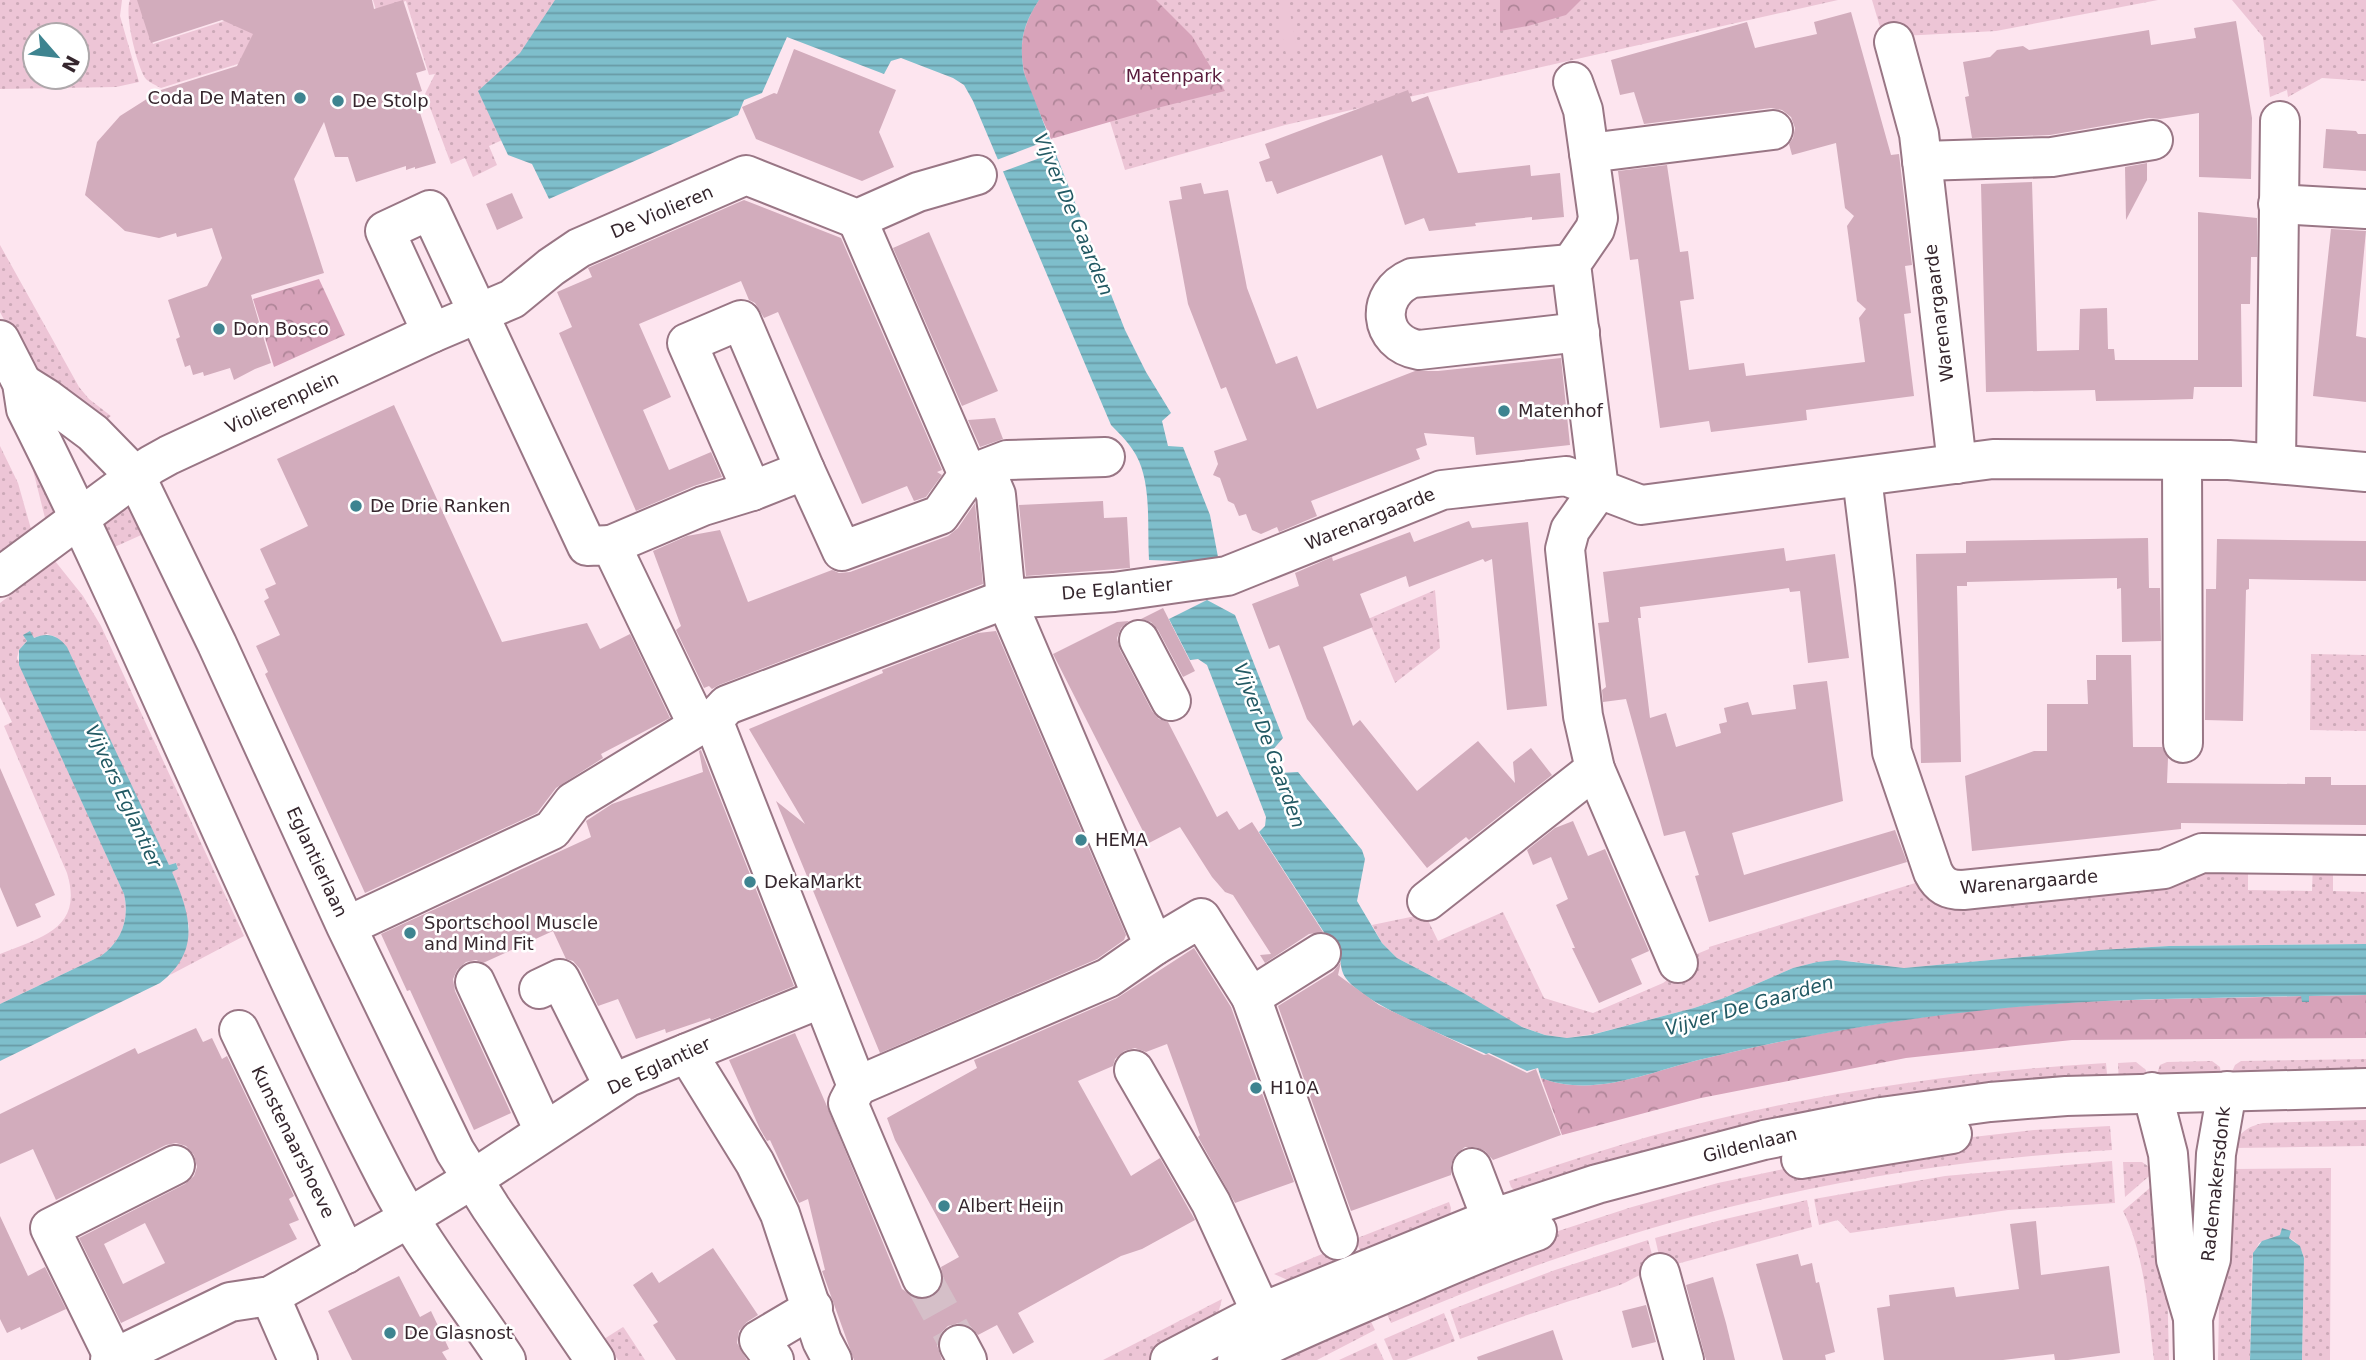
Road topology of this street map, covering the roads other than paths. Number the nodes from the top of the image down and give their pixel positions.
1 (1894, 42) dead end
2 (1573, 82) dead end
3 (2280, 121) dead end
4 (1773, 130) dead end
5 (2153, 140) dead end
6 (1589, 153) junction
7 (1922, 161) junction
8 (977, 175) dead end
9 (2278, 204) junction
10 (2366, 209) edge
11 (857, 219) junction
12 (1572, 264) junction
13 (479, 313) junction
14 (1580, 332) junction
15 (432, 333) junction
16 (0, 340) edge
17 (22, 383) junction
18 (1105, 457) dead end
19 (2182, 461) junction
20 (1957, 464) junction
21 (2276, 464) junction
22 (805, 470) junction
23 (976, 472) junction
24 (2366, 472) edge
25 (135, 477) junction
26 (1862, 477) junction
27 (1599, 489) junction
28 (752, 491) junction
29 (79, 518) junction
30 (616, 556) junction
31 (1227, 576) joint
32 (0, 578) edge
33 (1006, 599) junction
34 (1127, 617) junction
35 (1171, 701) dead end
36 (706, 723) junction
37 (2183, 743) dead end
38 (1595, 769) junction
39 (2366, 855) edge
40 (1427, 901) dead end
41 (360, 920) dead end
42 (1154, 946) junction
43 (1321, 953) dead end
44 (1678, 963) dead end
45 (475, 982) dead end
46 (539, 989) dead end
47 (1251, 997) junction
48 (822, 998) junction
49 (239, 1030) dead end
50 (687, 1053) junction
51 (1134, 1070) dead end
52 (613, 1085) junction
53 (857, 1086) junction
54 (2366, 1088) edge
55 (2225, 1103) junction
56 (2155, 1105) junction
57 (2366, 1114) edge
58 (544, 1131) junction
59 (175, 1166) dead end
60 (1472, 1168) dead end
61 (472, 1179) junction
62 (410, 1217) junction
63 (1496, 1231) junction
64 (1338, 1240) dead end
65 (346, 1254) junction
66 (1660, 1273) dead end
67 (922, 1278) tunnel mouth
68 (270, 1296) junction
69 (813, 1308) junction
70 (2193, 1318) junction
71 (1267, 1327) junction
72 (112, 1359) edge
73 (298, 1360) edge
74 (506, 1360) edge
75 (595, 1360) edge
76 (774, 1360) edge
77 (832, 1360) edge
78 (1170, 1360) edge
79 (1237, 1360) edge
80 (1684, 1360) edge
81 (2193, 1360) edge

1 - 7 street, Warenargaarde
2 - 6 street
3 - 9 street
4 - 6 street
5 - 7 street
6 - 12 street
7 - 20 street, Warenargaarde
8 - 11 street
9 - 10 street
9 - 21 street
11 - 13 street, De Violieren
11 - 23 street
12 - 14 street
12 - 14 street
13 - 15 street, Violierenplein
13 - 15 street
13 - 30 street
14 - 27 street
15 - 25 street, Violierenplein
16 - 17 street
17 - 25 street, Eglantierlaan
17 - 29 street
18 - 23 street
19 - 20 street, Warenargaarde
19 - 21 street, Warenargaarde
19 - 37 street
20 - 26 street, Warenargaarde
21 - 24 street, Warenargaarde
22 - 23 street
22 - 28 street
22 - 28 street
23 - 33 street
25 - 29 street, Violierenplein
25 - 61 street, Eglantierlaan
26 - 27 street, Warenargaarde
26 - 39 street, Warenargaarde
27 - 31 street, Warenargaarde
27 - 38 street
28 - 30 street
29 - 32 street, Violierenplein
29 - 62 street
30 - 36 street
31 - 34 street, De Eglantier
33 - 34 street, De Eglantier
33 - 36 street, De Eglantier
33 - 42 street
34 - 35 street
36 - 41 street, De Eglantier
36 - 48 street
38 - 40 street
38 - 44 street
42 - 47 street
42 - 53 street
43 - 47 street
45 - 58 street
46 - 52 street
47 - 64 street
48 - 50 street, De Eglantier
48 - 53 street
49 - 65 street, Kunstenaarshoeve
50 - 52 street, De Eglantier
50 - 69 street
51 - 71 street
52 - 58 street, De Eglantier
53 - 67 street
54 - 55 street, Gildenlaan
55 - 56 street, Gildenlaan
55 - 57 street, Gildenlaan
55 - 70 street, Rademakersdonk
56 - 63 street, Gildenlaan
56 - 70 street, Rademakersdonk
58 - 61 street, De Eglantier
59 - 72 street
60 - 63 street
61 - 62 street, De Eglantier
61 - 75 street, Eglantierlaan
62 - 65 street
62 - 74 street
63 - 71 street, Gildenlaan
65 - 68 street
66 - 80 street
68 - 72 street
68 - 73 street
69 - 76 street
69 - 77 street
70 - 81 street, Rademakersdonk
71 - 78 street, Gildenlaan
71 - 79 street, Gildenlaan

